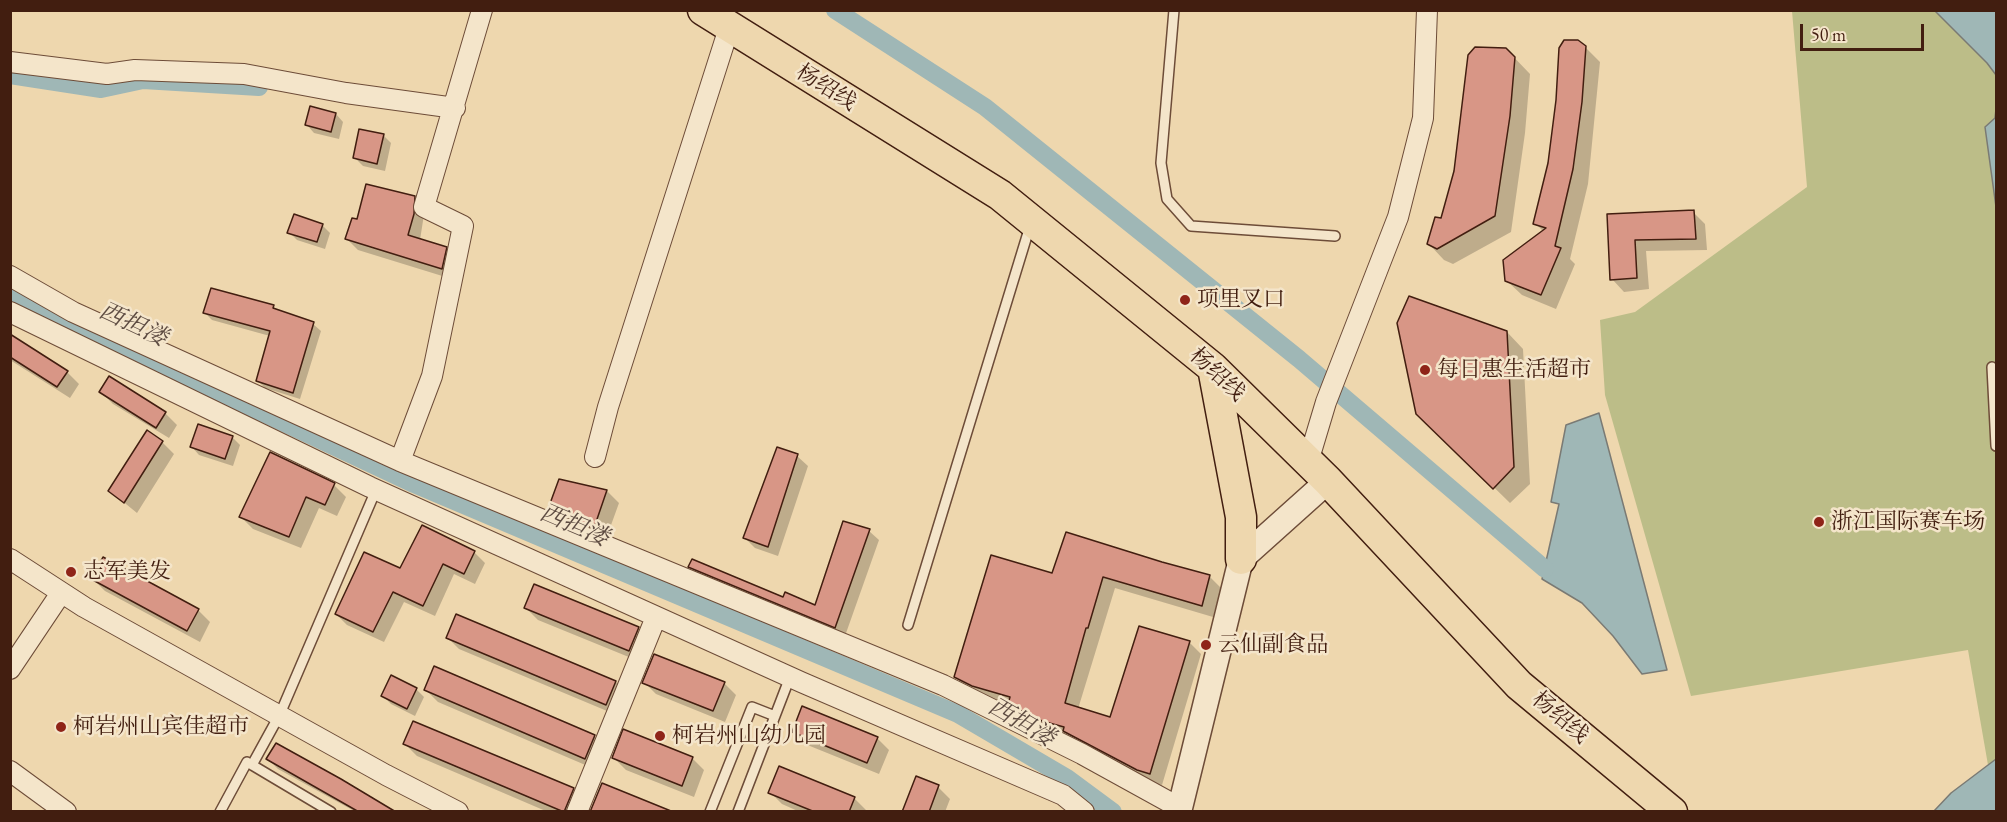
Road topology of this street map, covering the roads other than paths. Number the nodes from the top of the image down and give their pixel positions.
1 (482, 10) edge
2 (703, 10) edge
3 (1174, 10) edge
4 (1427, 10) edge
5 (729, 28) junction
6 (10, 62) edge
7 (455, 108) junction
8 (1031, 221) junction
9 (1335, 236) dead end
10 (10, 276) edge
11 (10, 312) edge
12 (1992, 367) dead end
13 (1213, 368) junction
14 (1996, 446) edge
15 (595, 457) dead end
16 (400, 461) junction
17 (1318, 472) junction
18 (376, 490) junction
19 (10, 559) edge
20 (1242, 560) junction
21 (61, 593) junction
22 (656, 616) junction
23 (908, 625) dead end
24 (10, 669) edge
25 (790, 677) junction
26 (280, 714) junction
27 (775, 716) junction
28 (252, 765) junction
29 (10, 771) edge
30 (1179, 810) edge
31 (66, 812) edge
32 (220, 812) edge
33 (331, 812) edge
34 (458, 812) edge
35 (577, 812) edge
36 (710, 812) edge
37 (738, 812) edge
38 (1084, 812) edge
39 (1672, 812) edge

1 - 7 street
2 - 5 main road, 杨绍线
3 - 9 lane
4 - 17 street
5 - 8 main road, 杨绍线
5 - 15 street
6 - 7 street
7 - 16 street
8 - 13 main road, 杨绍线
8 - 23 lane
10 - 16 street
11 - 18 street
12 - 14 lane
13 - 17 main road, 杨绍线
13 - 20 main road
16 - 30 street
17 - 20 street
17 - 39 main road, 杨绍线
18 - 22 street
18 - 26 lane
19 - 21 street
20 - 30 street
21 - 24 street
21 - 26 street
22 - 25 street
22 - 35 street
25 - 27 lane
25 - 38 street
26 - 28 lane
26 - 34 street
27 - 36 lane
27 - 37 lane
28 - 32 lane
28 - 33 lane
29 - 31 street

